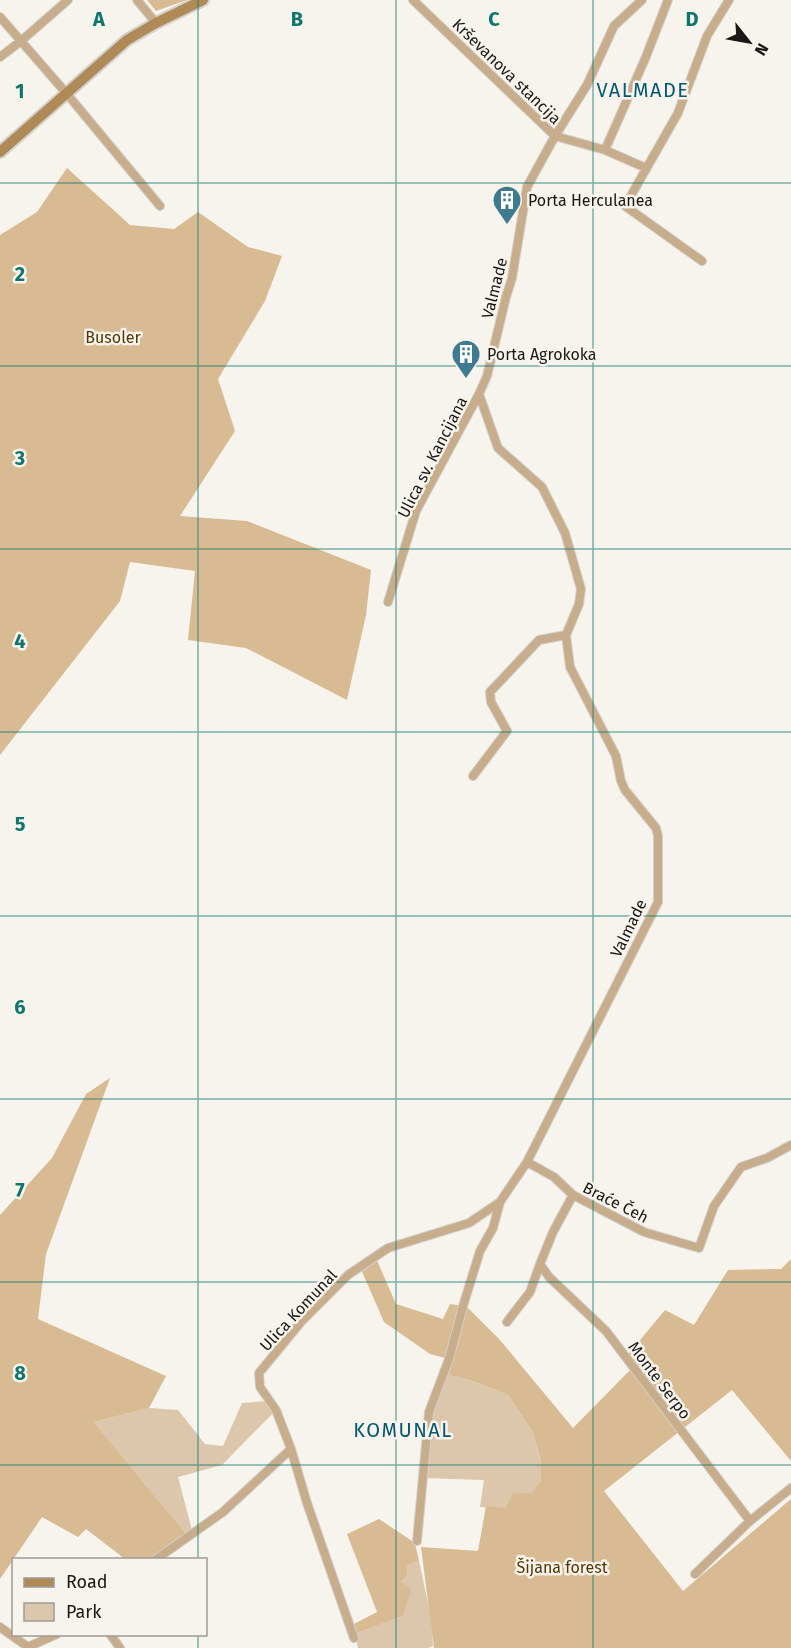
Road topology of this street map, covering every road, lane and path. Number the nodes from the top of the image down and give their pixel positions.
1 (68, 0) edge
2 (137, 0) edge
3 (203, 0) edge
4 (413, 0) edge
5 (642, 0) edge
6 (668, 0) edge
7 (729, 0) edge
8 (0, 17) edge
9 (156, 23) junction
10 (21, 41) junction
11 (0, 57) edge
12 (67, 94) junction
13 (555, 136) junction
14 (605, 150) junction
15 (0, 152) edge
16 (646, 168) junction
17 (160, 207) dead end
18 (702, 261) dead end
19 (479, 394) junction
20 (388, 602) dead end
21 (566, 635) junction
22 (473, 776) dead end
23 (791, 1145) edge
24 (527, 1162) junction
25 (573, 1195) junction
26 (500, 1202) junction
27 (540, 1264) junction
28 (507, 1322) dead end
29 (291, 1449) junction
30 (791, 1488) edge
31 (750, 1521) junction
32 (417, 1541) dead end
33 (158, 1558) edge
34 (695, 1574) dead end
35 (13, 1636) edge
36 (55, 1636) edge
37 (111, 1636) edge
38 (354, 1638) dead end
39 (120, 1648) edge

1 - 10 street
2 - 9 street
3 - 9 main road
4 - 13 street, Krševanova stancija
5 - 13 street, Valmade
6 - 14 street
7 - 16 street
8 - 10 street
9 - 12 main road
10 - 11 street
10 - 12 street
12 - 15 main road
12 - 17 street
13 - 14 street
13 - 19 street, Valmade
14 - 16 street
16 - 18 street
19 - 20 street, Ulica sv. Kancijana
19 - 21 street, Valmade
21 - 22 street
21 - 24 street, Valmade
23 - 25 street, Braće Čeh
24 - 25 street, Braće Čeh
24 - 26 street, Ulica Komunal
25 - 27 street
26 - 29 street, Ulica Komunal
26 - 32 street, Ulica Komunal
27 - 28 street
27 - 31 street, Monte Serpo
29 - 33 street
29 - 38 street, Ulica Komunal
30 - 31 street
31 - 34 street
35 - 36 street
37 - 39 street

